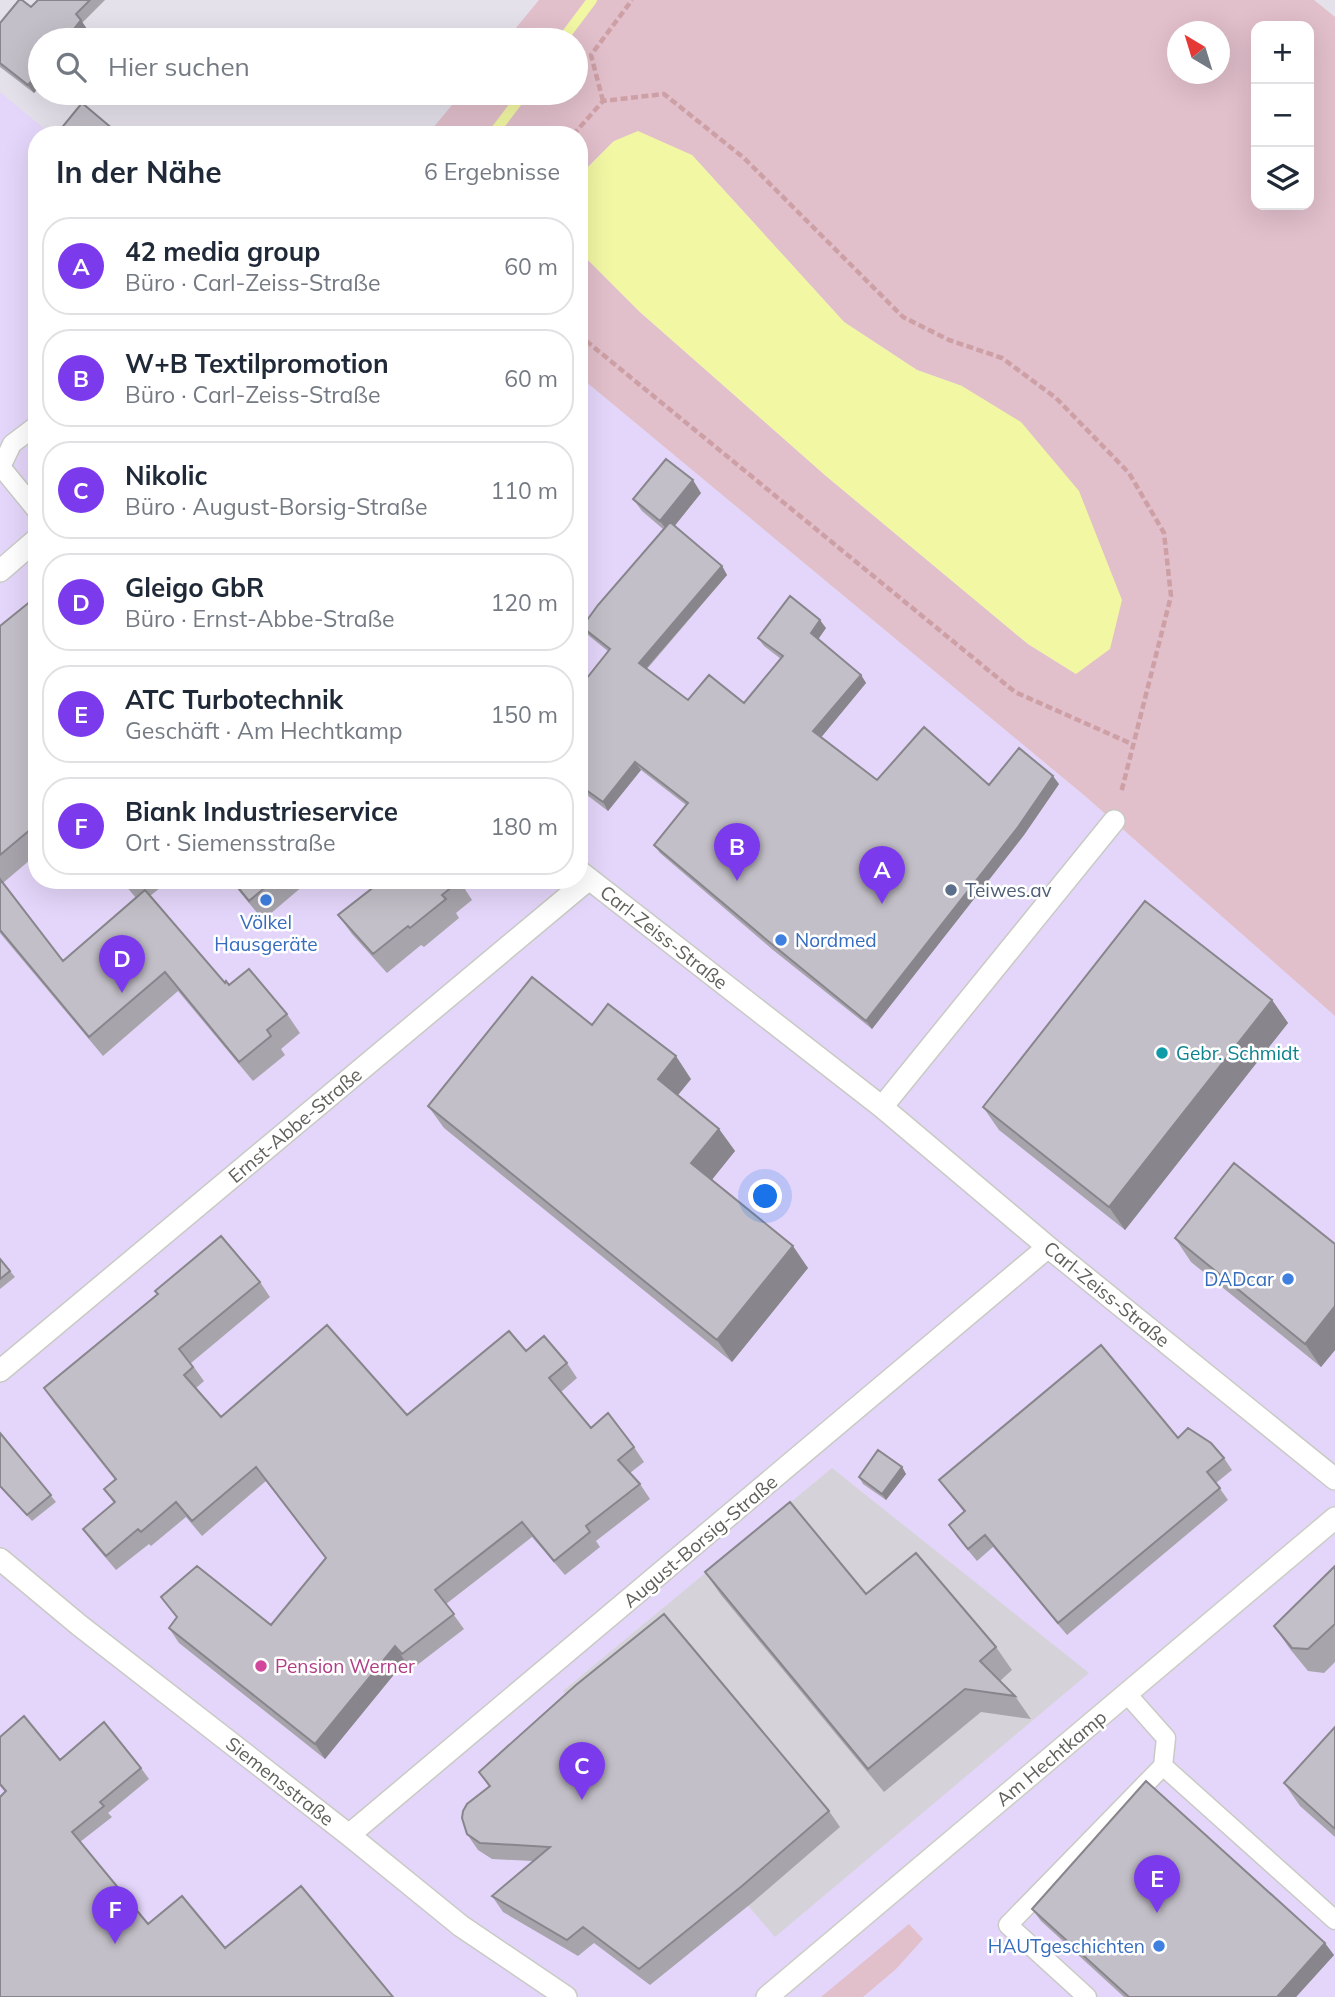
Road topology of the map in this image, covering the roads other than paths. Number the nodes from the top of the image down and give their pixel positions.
1 (28, 432) edge
2 (28, 500) edge
3 (28, 547) edge
4 (0, 571) edge
5 (1114, 821) road end
6 (588, 878) edge
7 (568, 889) edge
8 (882, 1107) junction
9 (1048, 1247) junction
10 (0, 1371) edge
11 (1335, 1479) edge
12 (1335, 1518) edge
13 (0, 1559) edge
14 (1127, 1694) junction
15 (1163, 1766) junction
16 (349, 1835) junction
17 (1335, 1920) edge
18 (566, 1997) edge
19 (767, 1997) edge
20 (1087, 1997) edge

1 - 2 lane
3 - 4 street
5 - 8 street
6 - 8 street, Carl-Zeiss-Straße
7 - 10 street, Ernst-Abbe-Straße
8 - 9 street, Carl-Zeiss-Straße
9 - 11 street, Carl-Zeiss-Straße
9 - 16 street, August-Borsig-Straße
12 - 14 street, Am Hechtkamp
13 - 16 street, Siemensstraße
14 - 15 lane
14 - 19 street, Am Hechtkamp
15 - 17 lane
15 - 20 lane
16 - 18 street, Siemensstraße

